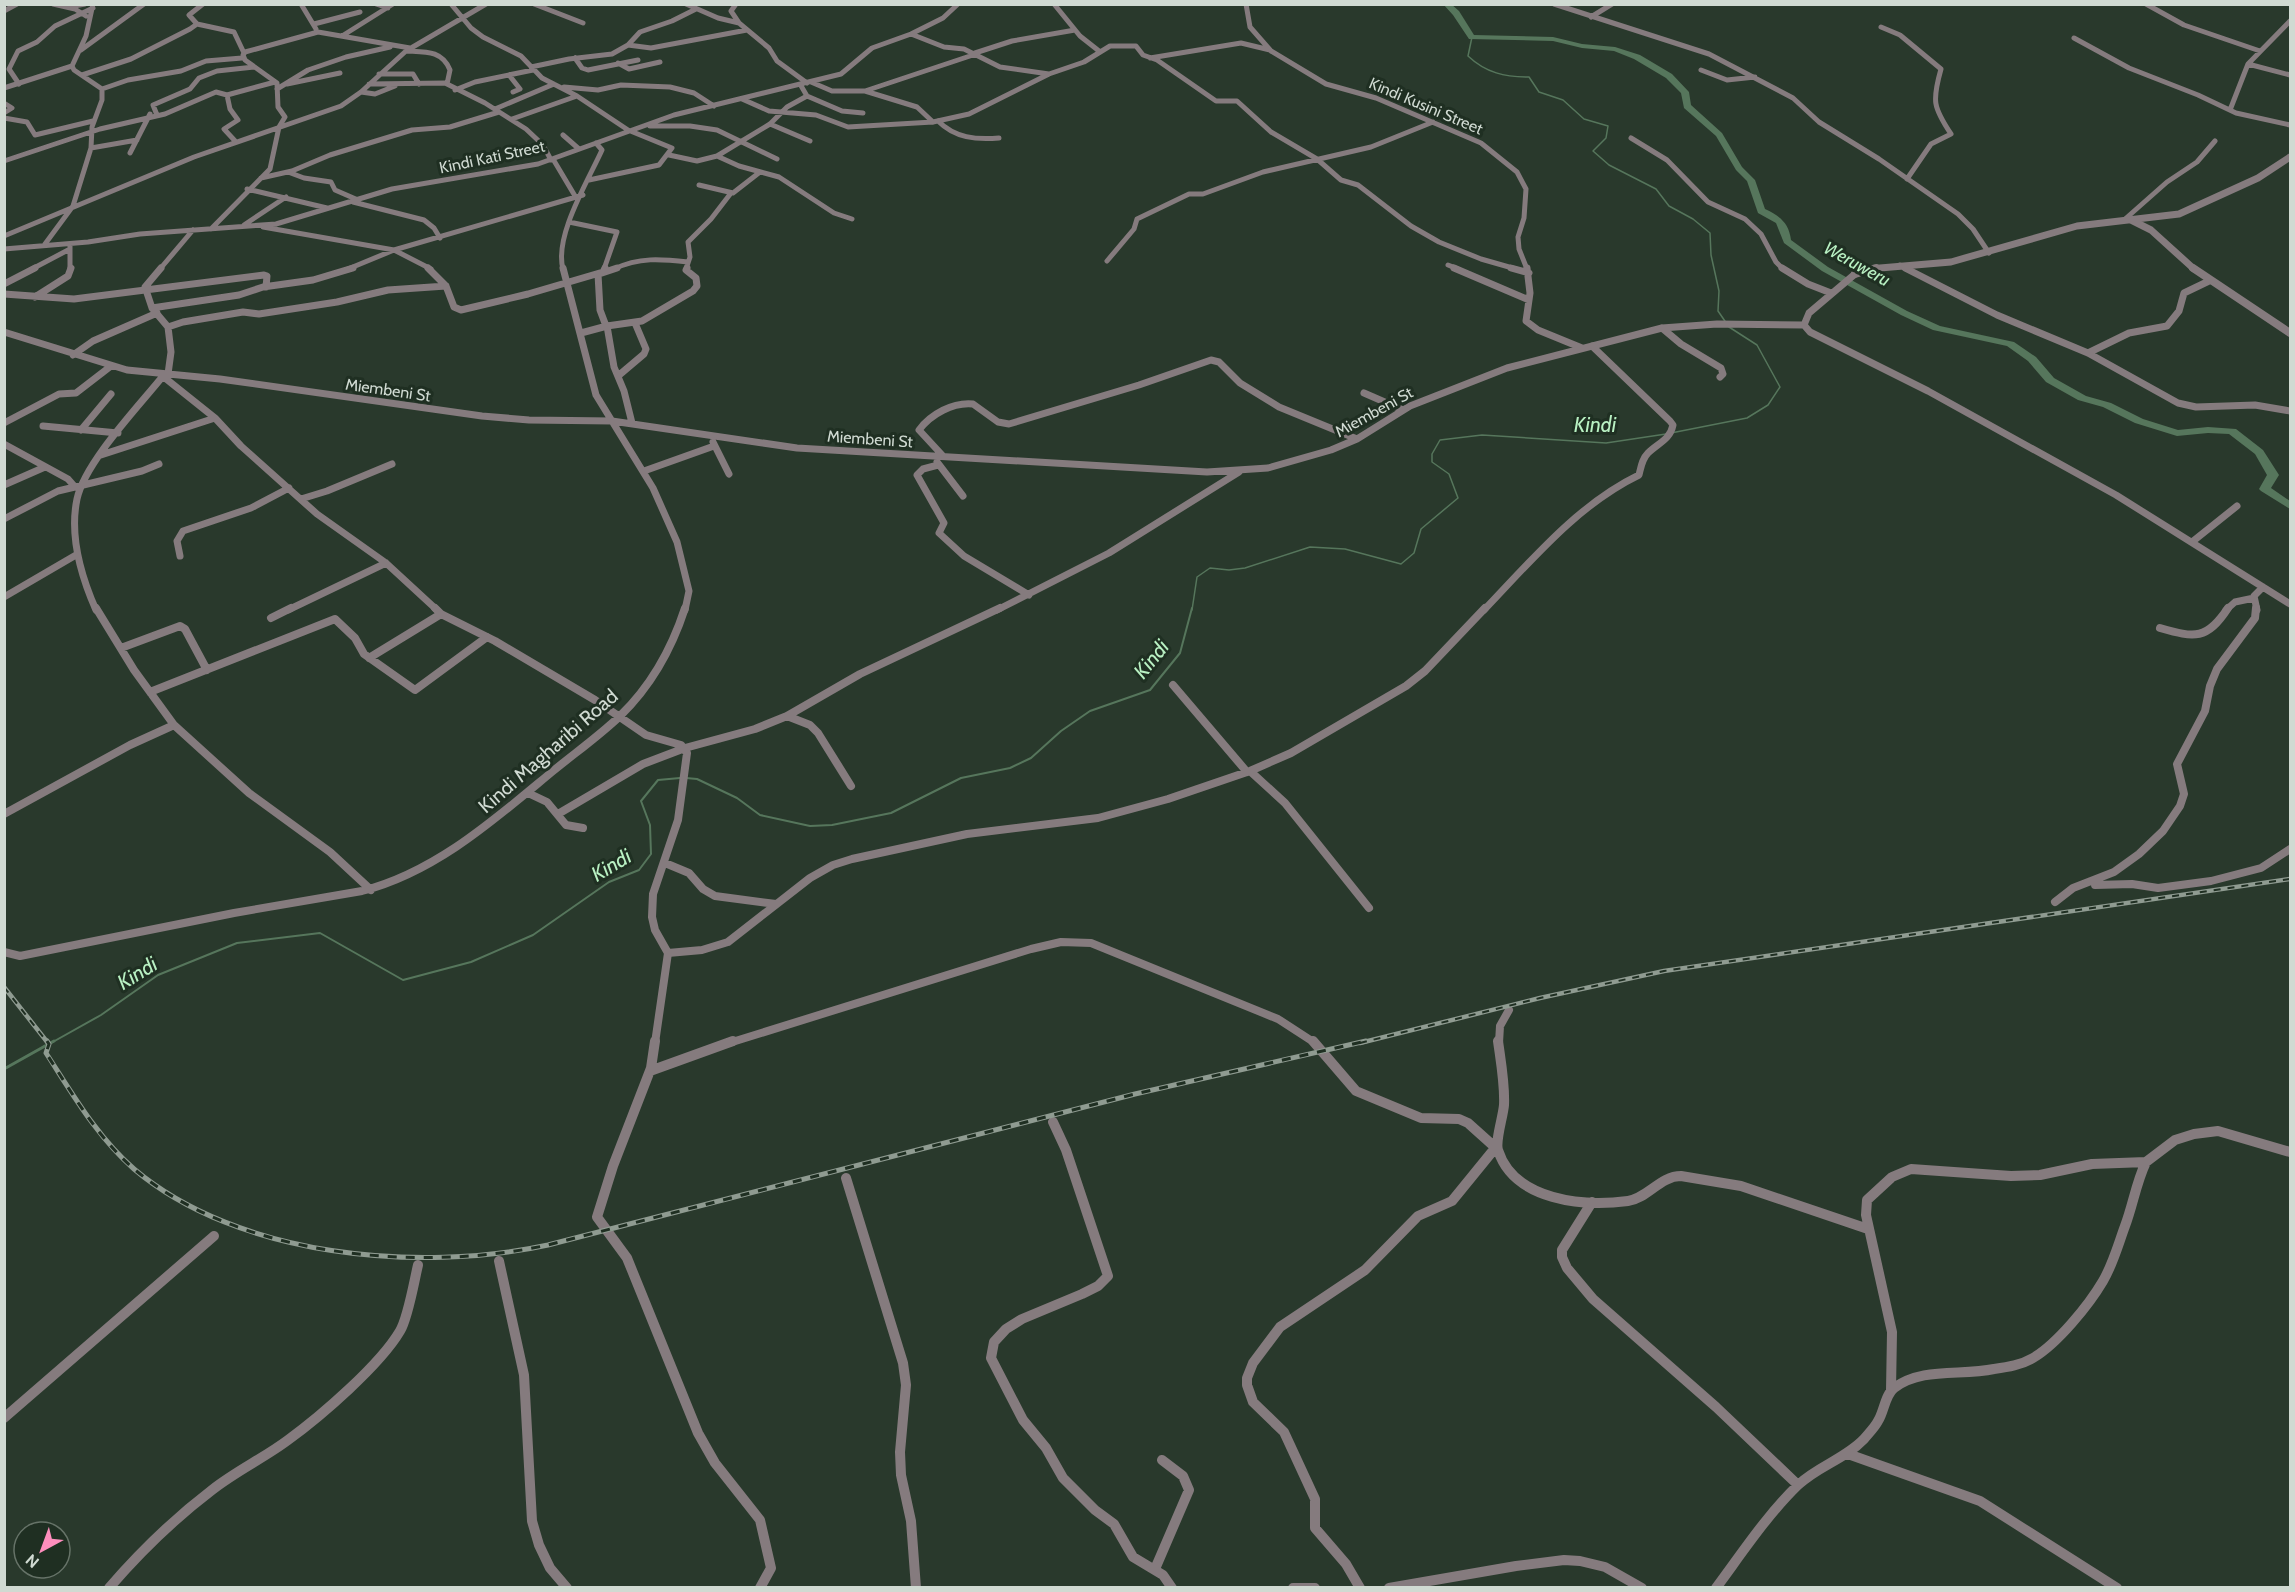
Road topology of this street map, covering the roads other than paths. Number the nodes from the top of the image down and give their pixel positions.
1 (17, 4) edge
2 (53, 4) edge
3 (84, 4) edge
4 (144, 4) edge
5 (203, 4) edge
6 (301, 4) edge
7 (376, 4) edge
8 (451, 4) edge
9 (486, 4) edge
10 (534, 4) edge
11 (686, 4) edge
12 (736, 4) edge
13 (958, 4) edge
14 (1054, 4) edge
15 (1246, 4) edge
16 (1554, 4) edge
17 (1612, 4) edge
18 (2146, 4) edge
19 (93, 6) edge
20 (390, 6) edge
21 (69, 8) junction
22 (696, 9) junction
23 (4, 11) edge
24 (360, 12) dead end
25 (81, 14) junction
26 (90, 17) junction
27 (1591, 17) junction
28 (461, 19) junction
29 (2290, 21) edge
30 (583, 23) dead end
31 (739, 23) junction
32 (197, 24) junction
33 (314, 24) junction
34 (1881, 27) dead end
35 (747, 30) junction
36 (1075, 30) junction
37 (318, 32) junction
38 (911, 34) junction
39 (342, 36) junction
40 (2074, 38) dead end
41 (628, 45) junction
42 (395, 46) junction
43 (408, 50) junction
44 (1099, 51) junction
45 (1270, 51) junction
46 (2260, 51) junction
47 (79, 52) junction
48 (975, 54) junction
49 (243, 56) junction
50 (574, 58) junction
51 (1150, 58) junction
52 (638, 60) dead end
53 (660, 62) dead end
54 (618, 63) junction
55 (2248, 64) junction
56 (72, 66) junction
57 (255, 67) junction
58 (532, 69) junction
59 (1701, 70) dead end
60 (340, 73) dead end
61 (379, 74) junction
62 (1049, 74) junction
63 (82, 75) junction
64 (509, 75) junction
65 (2290, 75) edge
66 (1755, 77) junction
67 (288, 83) junction
68 (806, 83) junction
69 (19, 84) junction
70 (369, 84) junction
71 (401, 84) junction
72 (419, 84) junction
73 (447, 84) junction
74 (276, 85) junction
75 (557, 85) junction
76 (4, 88) edge
77 (102, 88) junction
78 (455, 90) junction
79 (865, 91) junction
80 (361, 92) junction
81 (513, 92) dead end
82 (227, 96) junction
83 (577, 96) junction
84 (807, 96) junction
85 (742, 99) junction
86 (4, 103) edge
87 (714, 106) junction
88 (497, 110) junction
89 (2230, 110) junction
90 (863, 112) dead end
91 (4, 113) edge
92 (156, 113) junction
93 (781, 113) junction
94 (146, 117) junction
95 (285, 117) junction
96 (4, 118) edge
97 (512, 119) junction
98 (93, 121) junction
99 (293, 122) junction
100 (935, 122) junction
101 (1433, 122) junction
102 (770, 123) junction
103 (646, 125) junction
104 (2290, 125) edge
105 (279, 127) junction
106 (628, 130) junction
107 (91, 132) junction
108 (563, 135) dead end
109 (999, 138) dead end
110 (1631, 138) dead end
111 (137, 140) junction
112 (738, 141) junction
113 (810, 141) dead end
114 (2216, 141) dead end
115 (236, 142) junction
116 (596, 142) junction
117 (91, 148) junction
118 (579, 149) junction
119 (130, 153) dead end
120 (669, 155) junction
121 (717, 156) junction
122 (2290, 157) edge
123 (552, 159) junction
124 (777, 159) dead end
125 (1317, 159) junction
126 (4, 160) edge
127 (287, 172) junction
128 (760, 172) junction
129 (260, 178) junction
130 (1908, 179) junction
131 (589, 180) junction
132 (699, 185) dead end
133 (247, 189) junction
134 (731, 193) junction
135 (583, 195) junction
136 (575, 196) junction
137 (286, 197) junction
138 (355, 201) junction
139 (73, 206) junction
140 (331, 209) junction
141 (852, 219) dead end
142 (2128, 220) junction
143 (569, 222) junction
144 (259, 226) junction
145 (241, 227) junction
146 (211, 229) junction
147 (193, 230) junction
148 (4, 236) edge
149 (440, 238) junction
150 (45, 244) junction
151 (70, 246) junction
152 (4, 249) edge
153 (394, 250) junction
154 (1989, 253) junction
155 (1107, 261) dead end
156 (688, 262) junction
157 (1899, 264) junction
158 (1448, 265) dead end
159 (600, 273) junction
160 (1529, 273) junction
161 (1855, 274) joint
162 (2210, 281) junction
163 (565, 283) junction
164 (4, 284) edge
165 (446, 286) junction
166 (266, 287) junction
167 (147, 291) junction
168 (1831, 293) junction
169 (4, 294) edge
170 (34, 297) junction
171 (1529, 300) junction
172 (154, 311) junction
173 (635, 323) junction
174 (1804, 325) junction
175 (607, 326) junction
176 (168, 327) junction
177 (1662, 328) junction
178 (4, 332) edge
179 (581, 333) junction
180 (2290, 333) edge
181 (1593, 346) junction
182 (1582, 349) junction
183 (2088, 353) junction
184 (73, 355) junction
185 (111, 366) junction
186 (163, 375) junction
187 (618, 376) junction
188 (1719, 377) dead end
189 (1364, 393) dead end
190 (111, 394) dead end
191 (1403, 410) junction
192 (2290, 411) edge
193 (215, 418) junction
194 (612, 421) junction
195 (4, 423) edge
196 (632, 423) junction
197 (43, 426) dead end
198 (81, 430) junction
199 (118, 433) junction
200 (711, 436) junction
201 (1358, 439) junction
202 (4, 444) edge
203 (714, 446) junction
204 (100, 455) junction
205 (939, 456) junction
206 (159, 464) dead end
207 (392, 464) dead end
208 (938, 465) junction
209 (45, 467) junction
210 (644, 471) junction
211 (1240, 471) junction
212 (729, 474) dead end
213 (4, 484) edge
214 (79, 486) junction
215 (289, 488) junction
216 (963, 496) dead end
217 (301, 499) junction
218 (2237, 506) dead end
219 (4, 519) edge
220 (2192, 542) junction
221 (76, 555) junction
222 (180, 556) dead end
223 (386, 563) junction
224 (2263, 586) junction
225 (1029, 595) junction
226 (4, 597) edge
227 (2254, 598) junction
228 (2290, 604) edge
229 (441, 614) junction
230 (271, 618) dead end
231 (2160, 628) dead end
232 (487, 637) junction
233 (121, 648) junction
234 (369, 658) junction
235 (207, 670) junction
236 (1173, 685) dead end
237 (150, 692) junction
238 (620, 716) junction
239 (787, 716) junction
240 (174, 725) junction
241 (685, 748) junction
242 (1248, 772) junction
243 (851, 786) dead end
244 (528, 793) junction
245 (4, 814) edge
246 (558, 814) junction
247 (583, 828) dead end
248 (2290, 849) edge
249 (665, 863) junction
250 (2073, 888) junction
251 (371, 890) junction
252 (2055, 902) dead end
253 (776, 904) junction
254 (1369, 908) dead end
255 (4, 952) edge
256 (668, 953) junction
257 (20, 956) junction
258 (4, 961) edge
259 (1509, 1010) dead end
260 (650, 1071) junction
261 (1053, 1122) dead end
262 (1497, 1148) junction
263 (2290, 1152) edge
264 (2146, 1162) junction
265 (846, 1178) dead end
266 (1592, 1202) junction
267 (1868, 1230) junction
268 (214, 1236) dead end
269 (499, 1261) dead end
270 (418, 1265) dead end
271 (1891, 1390) junction
272 (4, 1418) edge
273 (1848, 1454) junction
274 (1162, 1460) dead end
275 (1798, 1485) junction
276 (1155, 1569) junction
277 (110, 1587) edge
278 (567, 1587) edge
279 (760, 1587) edge
280 (916, 1587) edge
281 (1172, 1587) edge
282 (1293, 1587) edge
283 (1315, 1587) edge
284 (1360, 1587) edge
285 (1389, 1587) edge
286 (1642, 1587) edge
287 (1716, 1587) edge
288 (2117, 1587) edge

1 - 23 street
2 - 21 street
3 - 21 street
4 - 47 street
5 - 32 street
6 - 33 street
7 - 20 street
8 - 28 street
9 - 28 street
10 - 30 street
11 - 22 street
12 - 31 street
13 - 38 street, Kindi Kati Street
14 - 36 street
15 - 45 street, Kindi Kusini Street
16 - 27 street
17 - 27 street
18 - 46 street
19 - 25 street
19 - 26 street
20 - 39 street
21 - 25 street
22 - 31 street
22 - 41 street
24 - 33 street
25 - 26 street
25 - 69 street
26 - 47 street
27 - 66 street
28 - 43 street
28 - 58 street
29 - 46 street
31 - 35 street
32 - 49 street
32 - 63 street
33 - 37 street
34 - 130 street
35 - 41 street
35 - 68 street
36 - 44 street
36 - 48 street
37 - 39 street
37 - 49 street
38 - 48 street
38 - 68 street, Kindi Kati Street
39 - 42 street
40 - 89 street
41 - 50 street
42 - 43 street
42 - 67 street
43 - 61 street
43 - 73 street
44 - 51 street
44 - 62 street
45 - 51 street
45 - 101 street, Kindi Kusini Street
46 - 55 street
47 - 56 street
48 - 62 street
48 - 79 street
49 - 57 street
49 - 77 street
50 - 54 street
50 - 58 street
51 - 125 street
52 - 54 street
53 - 54 street
55 - 65 street
55 - 89 street
56 - 63 street
56 - 69 street
57 - 74 street
57 - 92 street
58 - 64 street
58 - 75 street
59 - 66 street
60 - 67 street
61 - 70 street
61 - 72 street
62 - 100 street
63 - 77 street
64 - 78 street
64 - 81 street
66 - 130 street
67 - 74 street
68 - 79 street
68 - 84 street
68 - 85 street, Kindi Kati Street
69 - 76 street
70 - 71 street
70 - 80 street
71 - 72 street
71 - 80 street
72 - 73 street
73 - 78 street
74 - 82 street
74 - 95 street
75 - 83 street
75 - 87 street
75 - 88 street
77 - 98 street
78 - 88 street
79 - 100 street
80 - 99 street
82 - 92 street
82 - 115 street
83 - 97 street
83 - 106 street
84 - 90 street
84 - 93 street
85 - 87 street, Kindi Kati Street
85 - 93 street
86 - 91 street
87 - 103 street, Kindi Kati Street
88 - 97 street
88 - 127 street
89 - 104 street
92 - 94 street
93 - 100 street
93 - 102 street
94 - 107 street
94 - 111 street
95 - 99 street
95 - 105 street
96 - 98 street
97 - 123 street
98 - 107 street
99 - 105 street
100 - 109 street
101 - 125 street
101 - 160 street, Kindi Kusini Street
102 - 112 street
102 - 113 street
103 - 106 street, Kindi Kati Street
103 - 112 street
105 - 115 street
105 - 129 street
106 - 116 street, Kindi Kati Street
106 - 120 street
107 - 117 street
107 - 126 street
108 - 118 street
110 - 168 street
111 - 117 street
111 - 119 street
112 - 121 street
112 - 124 street
114 - 142 street
115 - 139 street
116 - 118 street, Kindi Kati Street
116 - 131 street, Kindi Magharibi Road
117 - 139 street
118 - 123 street, Kindi Kati Street
120 - 121 street
120 - 131 street
121 - 128 street
122 - 142 street
123 - 136 street
123 - 138 street, Kindi Kati Street
125 - 155 street
125 - 160 street
127 - 129 street
127 - 138 street
128 - 134 street
128 - 141 street
129 - 133 street
130 - 154 street
131 - 135 street, Kindi Magharibi Road
132 - 134 street
133 - 137 street
133 - 146 street
134 - 156 street
135 - 136 street
135 - 143 street, Kindi Magharibi Road
136 - 149 street
137 - 140 street
137 - 145 street
138 - 140 street, Kindi Kati Street
138 - 149 street
139 - 148 street
139 - 150 street
140 - 144 street, Kindi Kati Street
142 - 154 street
142 - 162 street
143 - 159 street
143 - 163 street, Kindi Magharibi Road
144 - 145 street, Kindi Kati Street
144 - 153 street
145 - 146 street, Kindi Kati Street
146 - 147 street, Kindi Kati Street
147 - 151 street, Kindi Kati Street
147 - 167 street
149 - 153 street
150 - 151 street, Kindi Kati Street
150 - 152 street, Kindi Kati Street
151 - 164 street
151 - 170 street
153 - 165 street
153 - 166 street
154 - 157 street
156 - 159 street
156 - 173 street
157 - 161 street
157 - 183 street
158 - 171 street
159 - 163 street
159 - 175 street
160 - 171 street, Kindi Kusini Street
161 - 168 street
162 - 180 street
162 - 183 street
163 - 165 street
163 - 179 street, Kindi Magharibi Road
165 - 176 street
166 - 167 street
166 - 172 street
167 - 170 street
167 - 172 street
168 - 174 street
169 - 170 street
171 - 182 street, Kindi Kusini Street
172 - 176 street
172 - 184 street
173 - 175 street
173 - 187 street
174 - 177 street, Miembeni St
174 - 220 street
175 - 179 street
175 - 187 street
176 - 186 street
177 - 181 street, Miembeni St
177 - 188 street
178 - 184 street, Miembeni St
179 - 194 street, Kindi Magharibi Road
181 - 182 street, Miembeni St
181 - 242 street
182 - 191 street, Miembeni St
183 - 192 street
184 - 185 street, Miembeni St
185 - 186 street, Miembeni St
185 - 195 street
186 - 193 street
186 - 194 street, Miembeni St
186 - 199 street
187 - 196 street
189 - 191 street
190 - 198 street
191 - 201 street, Miembeni St
193 - 204 street
193 - 215 street
194 - 196 street, Miembeni St
194 - 210 street, Kindi Magharibi Road
196 - 200 street, Miembeni St
197 - 198 street
198 - 199 street
199 - 204 street
200 - 203 street
200 - 205 street, Miembeni St
201 - 205 street
201 - 211 street, Miembeni St
202 - 209 street
203 - 210 street
203 - 212 street
204 - 214 street
205 - 208 street
205 - 211 street, Miembeni St
206 - 214 street
207 - 217 street
208 - 216 street
208 - 225 street
209 - 213 street
209 - 214 street
210 - 238 street, Kindi Magharibi Road
211 - 225 street
214 - 219 street
214 - 221 street
215 - 217 street
215 - 222 street
217 - 223 street
218 - 220 street
220 - 224 street
221 - 226 street
221 - 233 street
223 - 229 street
223 - 230 street
224 - 227 street
224 - 228 street
225 - 239 street
227 - 231 street
227 - 250 street
229 - 232 street
229 - 234 street
232 - 234 street
232 - 238 street
233 - 235 street
233 - 237 street
234 - 235 street
235 - 237 street
236 - 242 street
237 - 240 street
238 - 241 street
238 - 244 street, Kindi Magharibi Road
239 - 241 street
239 - 243 street
240 - 245 street
240 - 251 street
241 - 246 street
241 - 249 street
242 - 253 street
242 - 254 street
244 - 246 street
244 - 251 street, Kindi Magharibi Road
246 - 247 street
248 - 250 street
249 - 253 street
249 - 256 street
250 - 252 street
251 - 257 street, Kindi Magharibi Road
253 - 256 street
255 - 257 street, Kindi Magharibi Road
256 - 260 street
257 - 258 street
259 - 262 street
260 - 262 street
260 - 279 street
261 - 276 street
262 - 266 street
262 - 284 street
263 - 264 street
264 - 267 street
264 - 271 street
265 - 280 street
266 - 267 street
266 - 275 street
267 - 271 street
268 - 272 street
269 - 278 street
270 - 277 street
271 - 273 street
273 - 275 street
273 - 288 street
274 - 276 street
275 - 287 street
276 - 281 street
282 - 283 street
285 - 286 street

